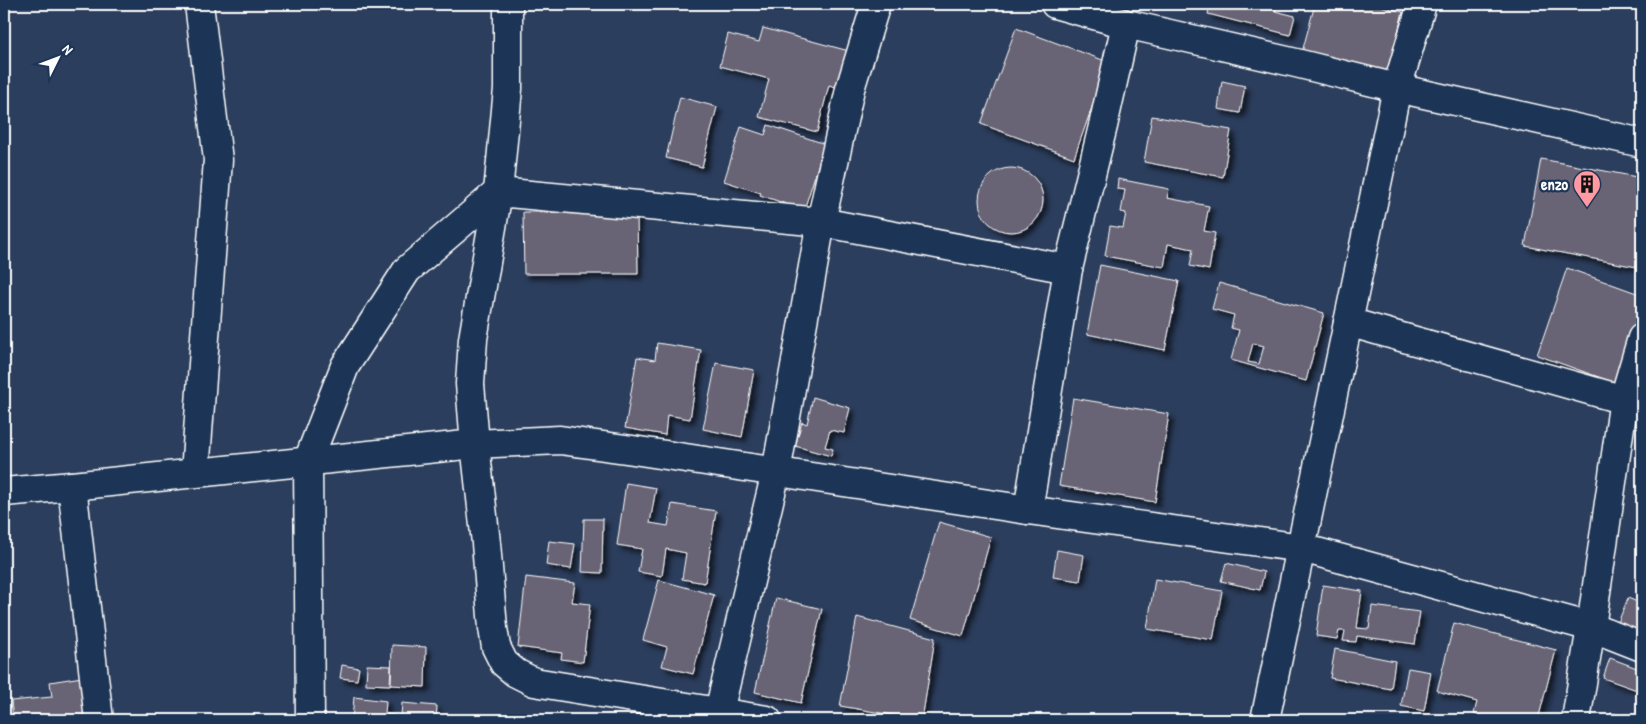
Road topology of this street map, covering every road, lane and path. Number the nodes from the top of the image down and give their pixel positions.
1 (199, 4) edge
2 (508, 4) edge
3 (876, 4) edge
4 (1055, 4) edge
5 (1422, 4) edge
6 (1126, 24) junction
7 (1397, 88) junction
8 (1642, 143) edge
9 (498, 192) junction
10 (821, 222) junction
11 (1068, 269) junction
12 (1348, 322) junction
13 (1642, 338) edge
14 (1633, 402) edge
15 (474, 444) junction
16 (308, 461) junction
17 (776, 472) junction
18 (195, 473) junction
19 (72, 486) junction
20 (4, 492) edge
21 (1028, 510) junction
22 (1302, 548) junction
23 (1591, 627) junction
24 (1642, 647) edge
25 (718, 716) edge
26 (100, 720) edge
27 (310, 720) edge
28 (767, 720) edge
29 (1265, 720) edge
30 (1576, 720) edge

1 - 18 street
2 - 9 street
3 - 10 street
4 - 6 street
5 - 7 street
6 - 7 street
6 - 11 street
7 - 8 street
7 - 12 street
9 - 10 street
9 - 15 street
9 - 16 street
10 - 11 street
10 - 17 street
11 - 21 street
12 - 14 street
12 - 22 street
13 - 14 street
14 - 23 street
15 - 16 street
15 - 17 street
15 - 25 street
16 - 18 street
16 - 27 street
17 - 21 street
17 - 25 street
18 - 19 street
19 - 20 street
19 - 26 street
21 - 22 street
22 - 23 street
22 - 29 street
23 - 24 street
23 - 30 street
25 - 28 street

